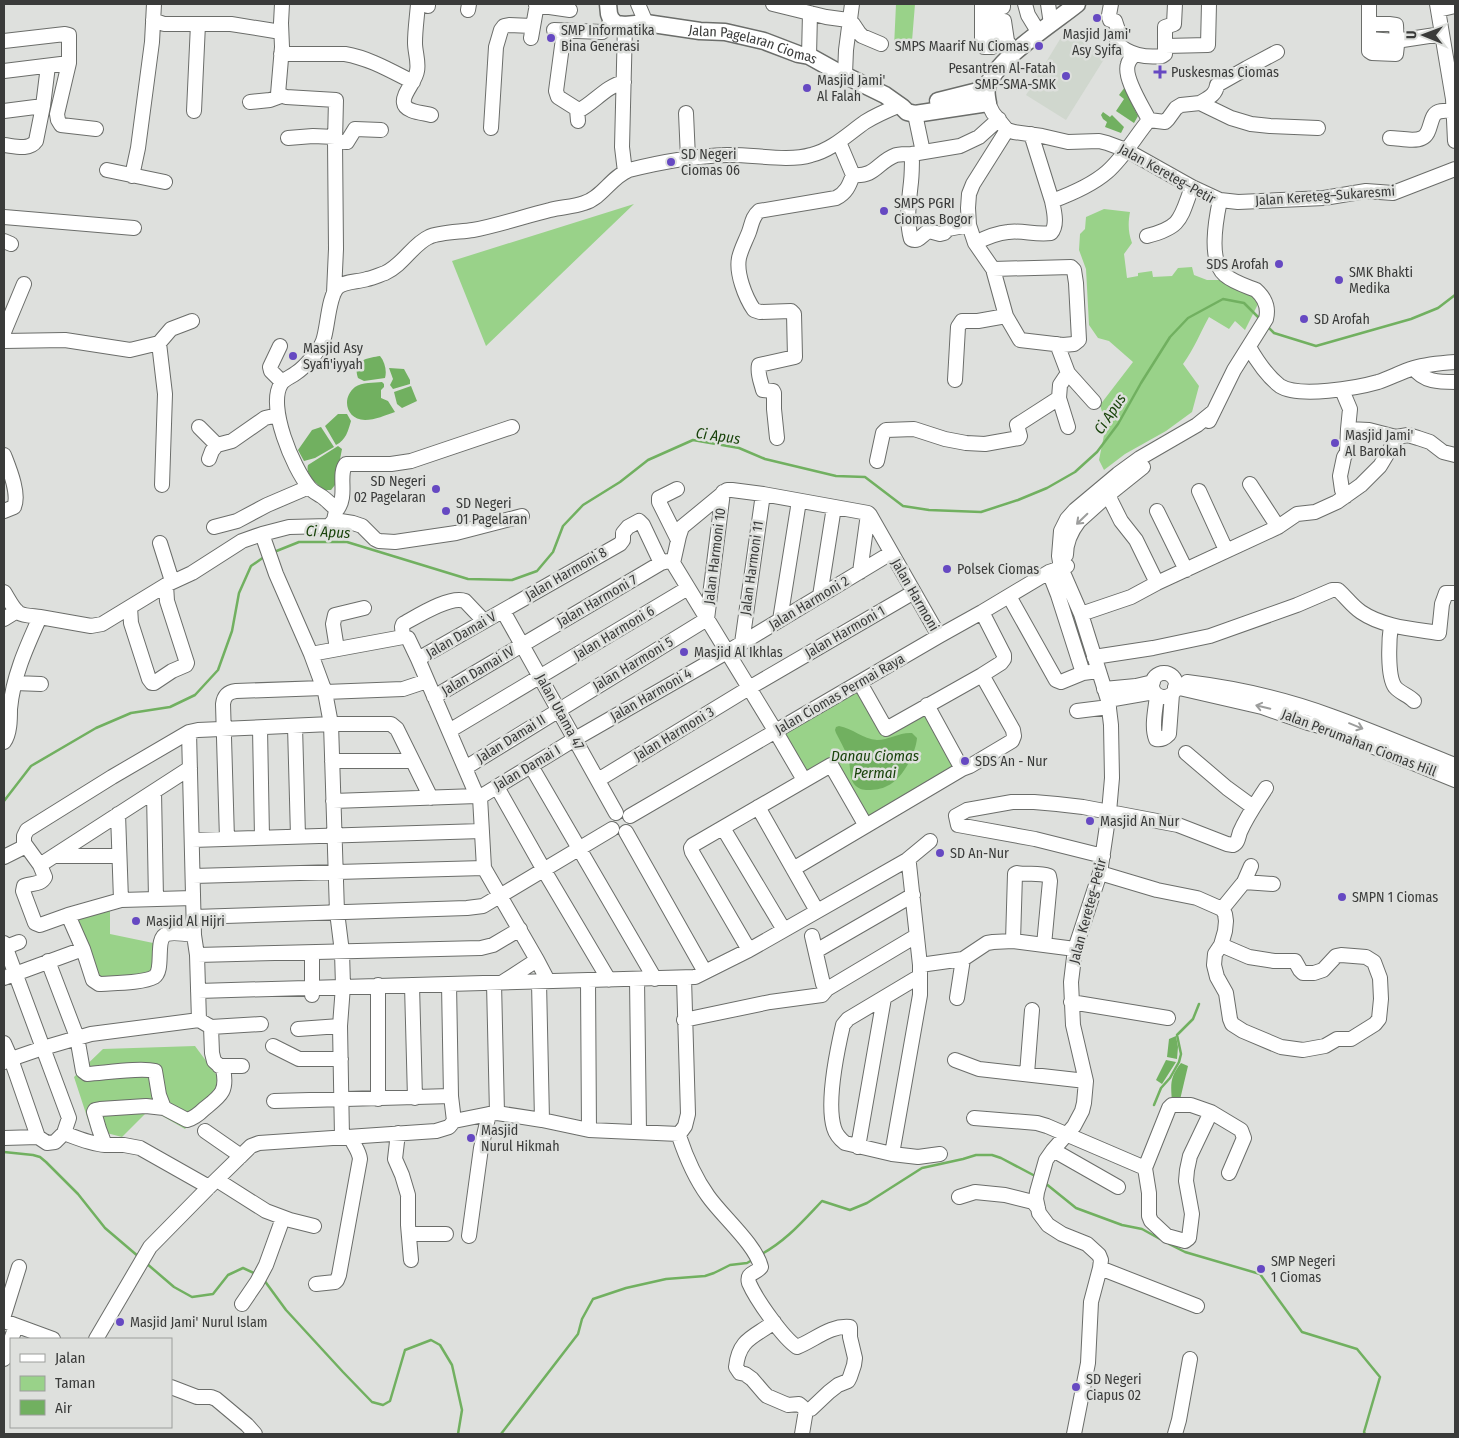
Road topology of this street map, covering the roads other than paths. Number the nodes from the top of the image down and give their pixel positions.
1 (154, 4) edge
2 (282, 4) edge
3 (638, 4) edge
4 (774, 4) edge
5 (852, 4) edge
6 (982, 4) edge
7 (1004, 4) edge
8 (1024, 4) edge
9 (1048, 4) edge
10 (1076, 4) edge
11 (1111, 4) edge
12 (1175, 4) edge
13 (1209, 4) edge
14 (1369, 4) edge
15 (424, 5) edge
16 (536, 5) edge
17 (1455, 6) edge
18 (1437, 7) edge
19 (570, 10) dead end
20 (810, 13) junction
21 (615, 16) edge
22 (153, 20) junction
23 (994, 20) junction
24 (850, 21) junction
25 (646, 23) junction
26 (198, 24) junction
27 (1370, 24) junction
28 (1045, 29) junction
29 (281, 32) junction
30 (1442, 34) junction
31 (4, 40) edge
32 (1396, 40) junction
33 (881, 44) dead end
34 (1164, 46) junction
35 (1016, 52) junction
36 (1276, 52) dead end
37 (281, 54) junction
38 (1135, 54) junction
39 (809, 56) junction
40 (69, 63) junction
41 (48, 66) junction
42 (4, 71) edge
43 (845, 74) junction
44 (413, 82) junction
45 (624, 82) junction
46 (281, 96) junction
47 (987, 96) junction
48 (250, 102) dead end
49 (1200, 103) junction
50 (43, 106) junction
51 (905, 108) junction
52 (4, 111) edge
53 (194, 111) dead end
54 (1454, 111) junction
55 (686, 113) dead end
56 (431, 115) dead end
57 (1149, 120) junction
58 (1003, 125) junction
59 (491, 128) dead end
60 (1318, 128) dead end
61 (96, 129) dead end
62 (381, 130) dead end
63 (1031, 134) junction
64 (288, 138) dead end
65 (1390, 138) dead end
66 (335, 139) junction
67 (1455, 141) edge
68 (839, 142) junction
69 (4, 145) edge
70 (1126, 150) junction
71 (917, 153) junction
72 (688, 158) junction
73 (1455, 169) edge
74 (107, 170) dead end
75 (625, 172) junction
76 (132, 176) junction
77 (853, 176) junction
78 (165, 182) dead end
79 (1192, 187) junction
80 (1220, 200) junction
81 (1052, 201) junction
82 (4, 217) edge
83 (969, 225) junction
84 (134, 228) dead end
85 (1147, 236) dead end
86 (974, 243) junction
87 (993, 269) junction
88 (24, 284) dead end
89 (334, 294) junction
90 (1006, 316) junction
91 (192, 320) dead end
92 (4, 332) edge
93 (4, 341) edge
94 (159, 343) junction
95 (1057, 344) junction
96 (1251, 344) junction
97 (280, 346) dead end
98 (1455, 362) edge
99 (1414, 368) junction
100 (1068, 374) junction
101 (955, 380) dead end
102 (282, 382) junction
103 (1455, 382) edge
104 (1342, 390) junction
105 (1059, 398) junction
106 (1094, 402) dead end
107 (1213, 412) junction
108 (278, 415) junction
109 (199, 427) dead end
110 (512, 427) dead end
111 (1068, 427) dead end
112 (1348, 429) junction
113 (1396, 437) junction
114 (777, 438) dead end
115 (217, 445) junction
116 (1455, 456) edge
117 (4, 457) edge
118 (209, 459) dead end
119 (877, 461) dead end
120 (1250, 484) dead end
121 (162, 485) dead end
122 (309, 487) junction
123 (677, 489) dead end
124 (1199, 491) dead end
125 (723, 492) junction
126 (763, 494) junction
127 (1108, 495) junction
128 (1346, 496) junction
129 (799, 501) junction
130 (834, 507) junction
131 (4, 511) edge
132 (1157, 511) dead end
133 (868, 514) junction
134 (335, 516) junction
135 (522, 516) dead end
136 (1278, 526) junction
137 (214, 527) dead end
138 (262, 534) junction
139 (678, 540) junction
140 (160, 543) dead end
141 (1226, 550) junction
142 (891, 554) junction
143 (667, 563) junction
144 (1059, 568) junction
145 (1186, 570) junction
146 (860, 572) junction
147 (169, 583) junction
148 (1157, 583) junction
149 (688, 588) junction
150 (4, 592) edge
151 (914, 592) junction
152 (1455, 593) edge
153 (820, 596) junction
154 (1009, 596) junction
155 (130, 607) junction
156 (364, 608) dead end
157 (17, 611) junction
158 (503, 611) junction
159 (982, 612) junction
160 (1081, 614) junction
161 (40, 617) junction
162 (4, 619) edge
163 (707, 619) junction
164 (780, 620) junction
165 (484, 621) junction
166 (1391, 625) junction
167 (939, 636) junction
168 (403, 637) junction
169 (742, 642) junction
170 (522, 644) junction
171 (337, 649) junction
172 (727, 652) junction
173 (311, 654) junction
174 (1094, 657) junction
175 (418, 659) junction
176 (1098, 671) junction
177 (1083, 673) junction
178 (982, 675) junction
179 (540, 677) junction
180 (427, 681) junction
181 (15, 683) junction
182 (860, 683) junction
183 (41, 684) dead end
184 (1173, 687) junction
185 (749, 688) junction
186 (324, 690) junction
187 (1155, 690) junction
188 (434, 697) junction
189 (1107, 699) junction
190 (1414, 701) dead end
191 (927, 705) junction
192 (558, 709) junction
193 (1077, 711) dead end
194 (1329, 722) junction
195 (331, 724) junction
196 (295, 726) junction
197 (260, 728) junction
198 (223, 730) junction
199 (448, 731) junction
200 (189, 732) junction
201 (776, 732) junction
202 (575, 739) junction
203 (4, 742) edge
204 (1186, 753) dead end
205 (332, 761) junction
206 (412, 761) junction
207 (1455, 765) edge
208 (531, 766) junction
209 (190, 768) junction
210 (464, 768) junction
211 (962, 768) junction
212 (598, 780) junction
213 (804, 780) junction
214 (1455, 780) edge
215 (497, 787) junction
216 (1266, 788) dead end
217 (154, 792) junction
218 (478, 796) junction
219 (431, 798) junction
220 (333, 800) junction
221 (758, 807) junction
222 (1253, 807) junction
223 (1110, 812) junction
224 (118, 814) junction
225 (623, 814) junction
226 (866, 826) junction
227 (612, 828) junction
228 (723, 828) junction
229 (482, 831) junction
230 (626, 832) junction
231 (334, 835) junction
232 (298, 836) junction
233 (262, 837) junction
234 (227, 839) junction
235 (192, 840) junction
236 (930, 840) dead end
237 (26, 846) junction
238 (579, 848) junction
239 (55, 856) junction
240 (120, 856) junction
241 (1103, 856) junction
242 (4, 857) edge
243 (907, 860) junction
244 (40, 865) junction
245 (1251, 866) dead end
246 (484, 868) junction
247 (543, 869) junction
248 (793, 869) junction
249 (335, 872) junction
250 (1100, 874) junction
251 (192, 876) junction
252 (1244, 882) junction
253 (1273, 884) dead end
254 (500, 896) junction
255 (912, 896) junction
256 (193, 898) junction
257 (156, 899) junction
258 (121, 900) junction
259 (1222, 908) junction
260 (817, 911) junction
261 (337, 912) junction
262 (68, 915) junction
263 (194, 917) junction
264 (520, 929) junction
265 (784, 930) junction
266 (194, 935) junction
267 (812, 936) dead end
268 (916, 936) junction
269 (1013, 941) junction
270 (19, 942) dead end
271 (1044, 945) junction
272 (1221, 945) junction
273 (5, 946) edge
274 (82, 949) junction
275 (1075, 949) junction
276 (749, 950) junction
277 (816, 951) junction
278 (342, 952) junction
279 (312, 953) junction
280 (197, 955) junction
281 (963, 959) junction
282 (537, 960) junction
283 (48, 961) junction
284 (920, 971) junction
285 (705, 972) junction
286 (10, 976) edge
287 (684, 978) junction
288 (655, 979) junction
289 (608, 980) junction
290 (637, 980) junction
291 (588, 981) junction
292 (544, 982) junction
293 (498, 983) junction
294 (449, 984) junction
295 (378, 985) junction
296 (412, 985) junction
297 (343, 986) junction
298 (828, 989) junction
299 (198, 990) junction
300 (312, 992) junction
301 (884, 998) junction
302 (957, 998) dead end
303 (1071, 1002) junction
304 (1032, 1010) dead end
305 (1168, 1018) dead end
306 (684, 1020) junction
307 (205, 1024) junction
308 (261, 1024) dead end
309 (340, 1026) junction
310 (298, 1029) dead end
311 (78, 1038) junction
312 (4, 1043) edge
313 (273, 1046) dead end
314 (43, 1048) junction
315 (341, 1059) junction
316 (7, 1060) edge
317 (955, 1060) dead end
318 (219, 1066) junction
319 (242, 1066) dead end
320 (1028, 1074) junction
321 (1086, 1082) junction
322 (452, 1096) junction
323 (415, 1098) junction
324 (378, 1099) junction
325 (342, 1100) junction
326 (274, 1101) dead end
327 (164, 1108) junction
328 (1212, 1112) junction
329 (493, 1113) junction
330 (974, 1118) dead end
331 (542, 1120) junction
332 (454, 1121) junction
333 (589, 1130) junction
334 (205, 1131) dead end
335 (639, 1132) junction
336 (64, 1133) junction
337 (398, 1133) junction
338 (1067, 1133) junction
339 (680, 1134) junction
340 (38, 1137) junction
341 (347, 1137) junction
342 (4, 1138) edge
343 (105, 1145) junction
344 (858, 1147) junction
345 (1053, 1150) junction
346 (892, 1154) junction
347 (940, 1154) dead end
348 (241, 1156) junction
349 (1145, 1168) junction
350 (1228, 1173) dead end
351 (213, 1183) junction
352 (1118, 1187) dead end
353 (959, 1197) dead end
354 (1038, 1208) junction
355 (282, 1218) junction
356 (314, 1226) dead end
357 (409, 1234) junction
358 (446, 1234) dead end
359 (469, 1236) dead end
360 (410, 1260) dead end
361 (19, 1267) dead end
362 (1100, 1268) junction
363 (316, 1284) dead end
364 (242, 1304) dead end
365 (1197, 1306) dead end
366 (4, 1315) edge
367 (774, 1322) junction
368 (10, 1323) edge
369 (49, 1338) edge
370 (97, 1338) edge
371 (4, 1359) edge
372 (1190, 1359) dead end
373 (172, 1387) edge
374 (806, 1410) junction
375 (255, 1434) edge
376 (802, 1434) edge
377 (1074, 1434) edge
378 (1175, 1434) edge

1 - 22 street
2 - 29 street
3 - 25 street
4 - 20 street
5 - 24 street
6 - 23 street
7 - 23 street
8 - 28 street
9 - 28 street
10 - 28 main road
11 - 38 street
12 - 34 street
13 - 34 street
14 - 27 street
15 - 44 street
16 - 19 street
16 - 59 street
17 - 18 street
18 - 30 street
20 - 24 street
20 - 39 street
21 - 25 main road, Jalan Pagelaran Ciomas
21 - 45 street
21 - 45 street
22 - 26 street
22 - 76 street
23 - 35 street
24 - 33 street
24 - 43 street
25 - 39 main road, Jalan Pagelaran Ciomas
26 - 29 street
26 - 53 street
27 - 32 street
27 - 32 street
28 - 35 main road
29 - 37 street
30 - 32 street
30 - 54 street
31 - 40 street
34 - 38 street
35 - 47 main road
36 - 49 street
37 - 44 street
37 - 46 street
38 - 57 street
39 - 43 main road, Jalan Pagelaran Ciomas
40 - 41 street
40 - 61 street
41 - 42 street
41 - 50 street
43 - 51 main road, Jalan Pagelaran Ciomas
44 - 56 street
45 - 75 street
46 - 48 street
46 - 66 street
47 - 51 main road
47 - 58 street
49 - 57 street
49 - 60 street
50 - 52 street
50 - 69 street
51 - 68 street
51 - 71 street
54 - 65 street
54 - 67 street
55 - 72 street
57 - 70 street
58 - 63 street, Jalan Kereteg–Petir
58 - 71 street
58 - 83 street
62 - 66 street
63 - 70 street, Jalan Kereteg–Petir
63 - 81 street
64 - 66 street
66 - 89 street
68 - 72 street
68 - 77 street
70 - 79 street, Jalan Kereteg–Petir
70 - 81 street
71 - 77 street
71 - 83 street
72 - 75 street
73 - 80 street, Jalan Kereteg–Sukaresmi
74 - 76 street
75 - 89 street
76 - 78 street
77 - 114 street
79 - 80 street, Jalan Kereteg–Petir
79 - 85 street
80 - 96 street, Jalan Kereteg–Petir
81 - 86 street
82 - 84 street
83 - 86 street
86 - 87 street
87 - 90 street
87 - 95 street
88 - 92 street
89 - 102 street
90 - 95 street
90 - 101 street
91 - 94 street
93 - 94 street
94 - 121 street
95 - 100 street
96 - 104 street
96 - 107 street, Jalan Kereteg–Petir
97 - 102 street
98 - 99 street
99 - 103 street
99 - 104 street
100 - 105 street
100 - 106 street
102 - 108 street
104 - 112 street
105 - 111 street
105 - 119 street
107 - 127 street, Jalan Kereteg–Petir
107 - 144 street, Jalan Kereteg–Petir
108 - 115 street
108 - 122 street
109 - 115 street
110 - 134 street
112 - 113 street
112 - 128 street
113 - 116 street
113 - 128 street
115 - 118 street
117 - 131 street
120 - 136 street
122 - 134 street
122 - 137 street
123 - 139 street
124 - 141 street
125 - 126 street
125 - 139 street
125 - 163 street, Jalan Harmoni 10
126 - 129 street
126 - 169 street, Jalan Harmoni 11
127 -> 144 street, Jalan Kereteg–Petir
127 - 148 street
128 - 136 street
129 - 130 street
129 - 164 street
130 - 133 street
130 - 153 street
132 - 145 street
133 - 142 street, Jalan Harmoni
133 - 146 street
134 - 135 street
134 - 138 street
136 - 141 street
138 - 147 street
138 - 173 street
139 - 143 street
140 - 147 street
141 - 145 street
142 - 146 street, Jalan Harmoni 2
142 - 151 street, Jalan Harmoni
143 - 149 street
143 - 158 street, Jalan Harmoni 8
143 - 170 street, Jalan Harmoni 7
144 - 154 street, Jalan Ciomas Permai Raya
144 - 160 street, Jalan Kereteg–Petir
144 - 177 street
145 - 148 street
146 - 153 street, Jalan Harmoni 2
147 - 155 street
147 - 155 street
148 - 160 street
149 - 163 street
149 - 179 street, Jalan Harmoni 6
150 - 157 street
151 - 167 street, Jalan Harmoni
151 - 185 street, Jalan Harmoni 1
152 - 166 street
153 - 164 street, Jalan Harmoni 2
154 - 159 street, Jalan Ciomas Permai Raya
154 - 177 street
155 - 161 street
156 - 171 street
157 - 161 street
157 - 162 street
158 - 165 street, Jalan Damai V
158 - 170 street, Jalan Utama 47
159 - 167 street, Jalan Ciomas Permai Raya
159 - 178 street
160 - 174 street, Jalan Kereteg–Petir
161 - 181 street
163 - 172 street
163 - 192 street, Jalan Harmoni 5
164 - 169 street, Jalan Harmoni 2
165 - 168 street
165 - 175 street, Jalan Damai V
166 - 174 street
166 - 190 street
167 - 182 street, Jalan Ciomas Permai Raya
168 - 171 street
168 - 175 street
169 - 172 street, Jalan Harmoni 2
170 - 179 street, Jalan Utama 47
170 - 188 street, Jalan Damai IV
171 - 173 street
172 - 185 street
172 - 202 street, Jalan Harmoni 4
173 - 186 street
174 - 176 street, Jalan Kereteg–Petir
175 - 180 street
176 - 177 street
176 - 189 street, Jalan Kereteg–Petir
178 - 191 street
178 - 211 street
179 - 192 street, Jalan Utama 47
179 - 199 street, Jalan Harmoni 6
180 - 186 street
180 - 188 street
181 - 183 street
181 - 203 street
182 - 191 street
182 - 201 street, Jalan Ciomas Permai Raya
184 - 187 street
184 - 187 street
184 - 187 street
184 - 194 street, Jalan Perumahan Ciomas Hill
185 - 201 street
185 - 212 street, Jalan Harmoni 3
186 - 195 street
186 - 198 street
187 - 189 street
188 - 199 street
189 - 193 street
189 - 223 street, Jalan Kereteg–Petir
191 - 211 street
192 - 202 street, Jalan Utama 47
192 - 210 street, Jalan Damai II
194 -> 207 street, Jalan Perumahan Ciomas Hill
194 - 214 street, Jalan Perumahan Ciomas Hill
195 - 196 street
195 - 205 street
195 - 206 street
196 - 197 street
196 - 232 street
197 - 198 street
197 - 233 street
198 - 200 street
198 - 234 street
199 - 210 street
200 - 209 street
200 - 237 street
201 - 213 street
201 - 225 street, Jalan Ciomas Permai Raya
202 - 208 street, Jalan Damai I
202 - 212 street, Jalan Utama 47
204 - 222 street
205 - 206 street
205 - 220 street
206 - 219 street
208 - 215 street, Jalan Damai I
208 - 238 street
209 - 217 street
209 - 235 street
210 - 218 street
211 - 226 street
212 - 225 street, Jalan Utama 47
213 - 221 street
213 - 226 street
215 - 218 street, Jalan Damai I
215 - 247 street
216 - 222 street
217 - 224 street
217 - 257 street
218 - 219 street
218 - 229 street
219 - 220 street
220 - 231 street
221 - 228 street
221 - 248 street
222 - 223 street
223 - 241 street, Jalan Kereteg–Petir
223 - 241 street
224 - 239 street
224 - 240 street
225 - 227 street
225 - 230 street
226 - 248 street
227 - 230 street
227 - 238 street
228 - 265 street
228 - 276 street
229 - 231 street
229 - 246 street
230 - 285 street
231 - 232 street
231 - 249 street
232 - 233 street
233 - 234 street
234 - 235 street
235 - 251 street
236 - 243 street
237 - 242 street
237 - 244 street
238 - 247 street
238 - 288 street
239 - 240 street
239 - 244 street
240 - 258 street
241 - 250 street, Jalan Kereteg–Petir
243 - 255 street
243 - 260 street
244 - 262 street
245 - 252 street
246 - 249 street
246 - 254 street
247 - 254 street
247 - 289 street
248 - 260 street
249 - 251 street
249 - 261 street
250 - 259 street
250 - 275 street, Jalan Kereteg–Petir
251 - 256 street
252 - 253 street
252 - 259 street
254 - 261 street
254 - 264 street
255 - 268 street
255 - 277 street
256 - 257 street
256 - 263 street
257 - 258 street
258 - 262 street
259 - 272 street
260 - 265 street
261 - 263 street
261 - 278 street
262 - 274 street
263 - 266 street
264 - 278 street
264 - 282 street
265 - 276 street
266 - 274 street
266 - 280 street
267 - 277 street
268 - 284 street
268 - 298 street
269 - 271 street
269 - 271 street
269 - 281 street
270 - 273 street
271 - 275 street
272 - 272 street
273 - 286 street
274 - 283 street
275 - 303 street, Jalan Kereteg–Petir
276 - 285 street
277 - 298 street
278 - 279 street
278 - 297 street
279 - 280 street
279 - 300 street
280 - 299 street
281 - 284 street
281 - 302 street
282 - 292 street
282 - 293 street
283 - 286 street
283 - 311 street
284 - 301 street
284 - 346 street
285 - 287 street
286 - 314 street
287 - 288 street
287 - 306 street
288 - 290 street
289 - 290 street
289 - 291 street
290 - 335 street
291 - 292 street
291 - 333 street
292 - 293 street
292 - 331 street
293 - 294 street
293 - 329 street
294 - 296 street
294 - 322 street
295 - 296 street
295 - 297 street
295 - 324 street
296 - 323 street
297 - 300 street
297 - 309 street
298 - 306 street
299 - 300 street
299 - 307 street
301 - 344 street
301 - 344 street
303 - 305 street
303 - 321 street, Jalan Kereteg–Petir
304 - 320 street
306 - 339 street
307 - 308 street
307 - 311 street
307 - 318 street
309 - 310 street
309 - 315 street
311 - 314 street
311 - 327 street
312 - 316 street
313 - 315 street
314 - 316 street
314 - 336 street
315 - 325 street
316 - 340 street
317 - 320 street
318 - 319 street
318 - 327 street
320 - 321 street
321 - 338 street, Jalan Kereteg–Petir
322 - 323 street
322 - 332 street
323 - 324 street
324 - 325 street
325 - 326 street
325 - 341 street
327 - 343 street
328 - 349 street
328 - 349 street
328 - 350 street
329 - 331 street
329 - 332 street
329 - 359 street
330 - 338 street
331 - 333 street
332 - 337 street
333 - 335 street
334 - 348 street
335 - 339 street
336 - 340 street
336 - 343 street
337 - 341 street
337 - 357 street
338 - 345 street, Jalan Kereteg–Petir
338 - 349 street
339 - 367 street
340 - 342 street
341 - 348 street
341 - 363 street
343 - 351 street
344 - 346 street
345 - 352 street
345 - 354 street, Jalan Kereteg–Petir
346 - 347 street
348 - 351 street
351 - 355 street
351 - 370 street
353 - 354 street
354 - 362 street
355 - 356 street
355 - 364 street
357 - 358 street
357 - 360 street
361 - 366 street
362 - 365 street
362 - 377 street
367 - 374 street
367 - 374 street
368 - 369 street
368 - 371 street
372 - 378 street
373 - 375 street
374 - 376 street

